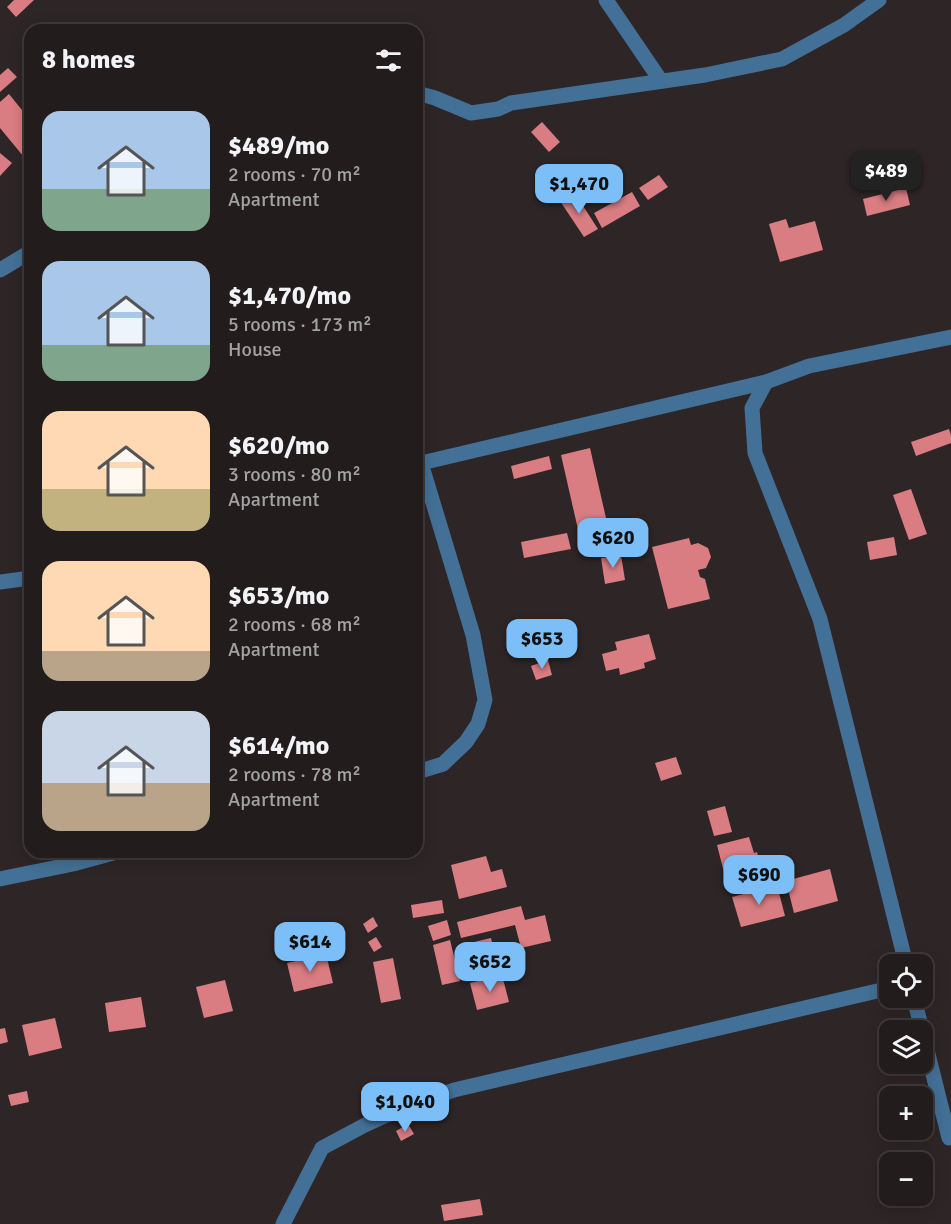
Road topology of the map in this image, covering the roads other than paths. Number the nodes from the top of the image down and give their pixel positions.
1 (606, 0) edge
2 (879, 0) edge
3 (661, 81) junction
4 (423, 95) edge
5 (24, 256) edge
6 (0, 270) edge
7 (951, 337) edge
8 (766, 381) junction
9 (423, 462) edge
10 (423, 476) edge
11 (24, 579) edge
12 (0, 582) edge
13 (423, 770) edge
14 (95, 858) edge
15 (0, 879) edge
16 (904, 954) edge
17 (879, 991) edge
18 (917, 1008) edge
19 (949, 1137) dead end
20 (283, 1224) edge

1 - 3 street
2 - 3 street
3 - 4 street
5 - 6 street
7 - 8 street
8 - 9 street
8 - 16 street
10 - 13 street
11 - 12 street
14 - 15 street
17 - 20 street
18 - 19 street

